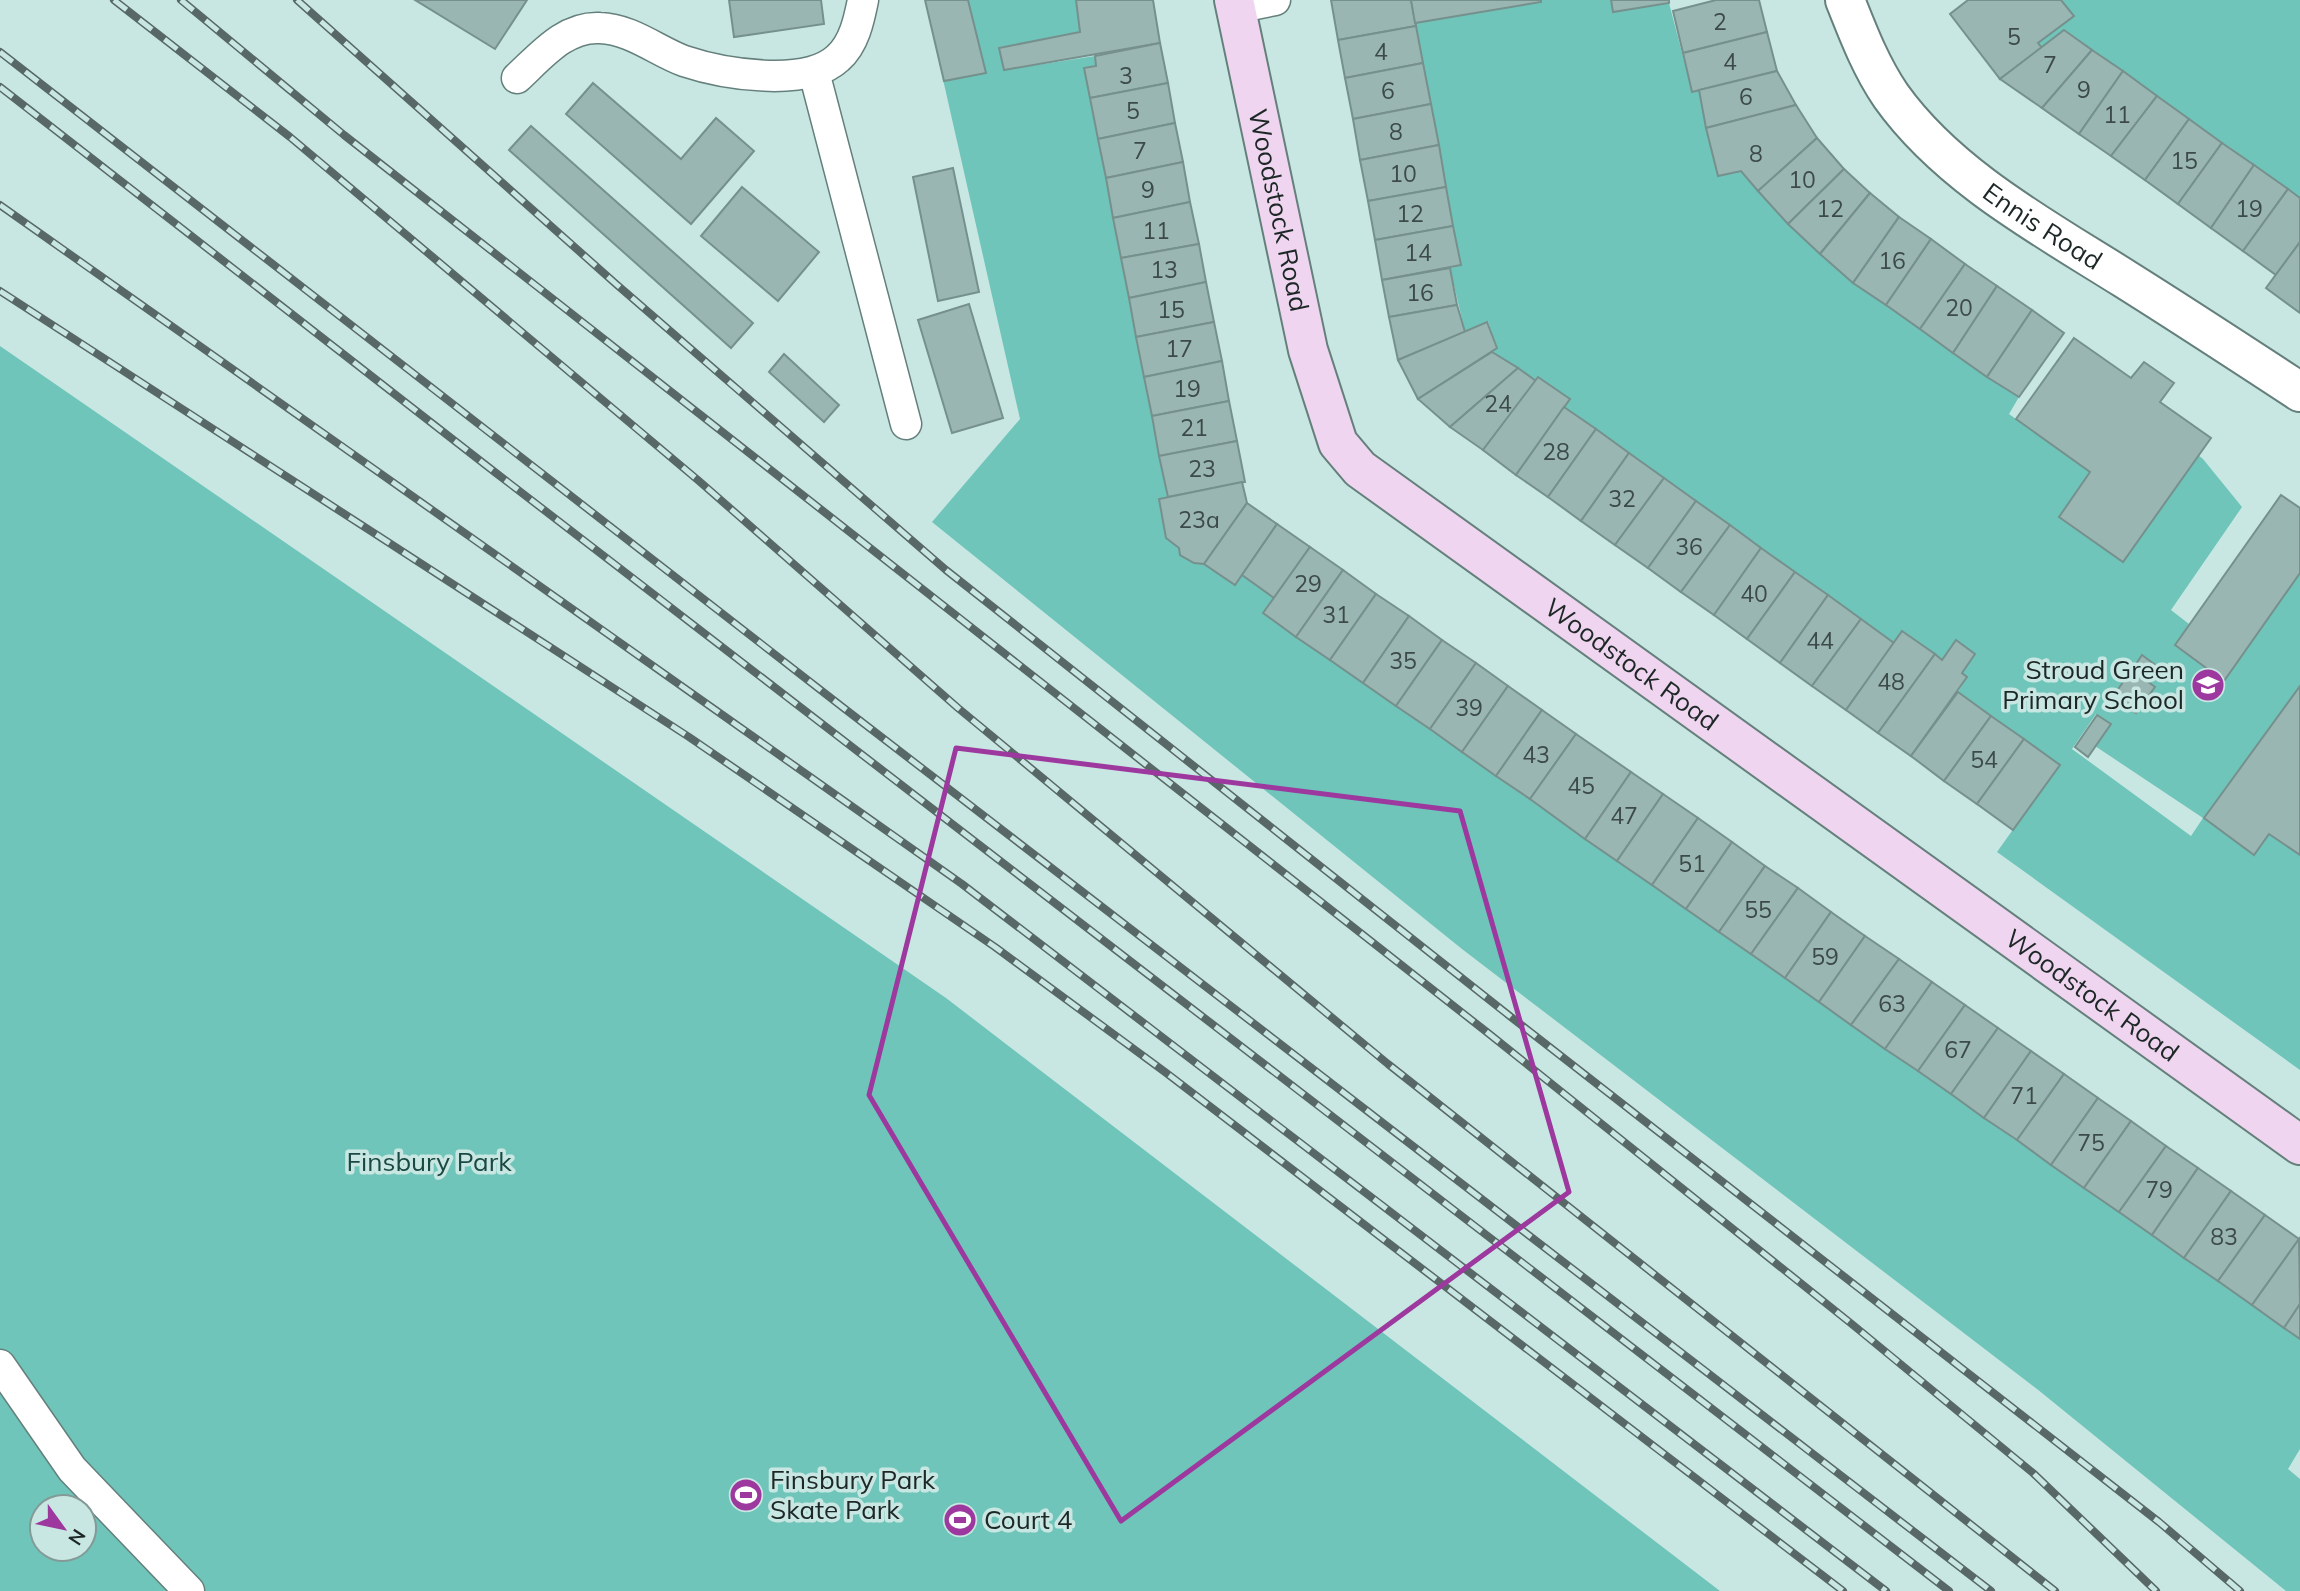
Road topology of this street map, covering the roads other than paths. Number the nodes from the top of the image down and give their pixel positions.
1 (863, 0) edge
2 (1275, 0) edge
3 (1845, 0) edge
4 (1234, 4) edge
5 (814, 72) junction
6 (517, 78) dead end
7 (2300, 392) edge
8 (906, 424) dead end
9 (2300, 1145) edge
10 (0, 1365) edge
11 (189, 1591) edge

1 - 5 lane
2 - 4 lane
3 - 7 street, Ennis Road
4 - 9 main road, Woodstock Road
5 - 6 lane
5 - 8 lane
10 - 11 lane

